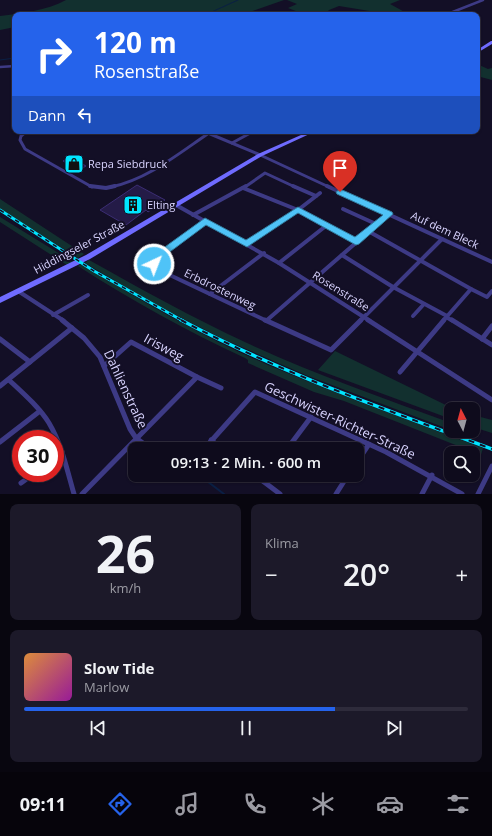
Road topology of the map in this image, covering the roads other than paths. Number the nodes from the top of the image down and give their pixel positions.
1 (483, 0) edge
2 (453, 12) edge
3 (492, 42) edge
4 (480, 50) edge
5 (12, 66) edge
6 (0, 67) edge
7 (23, 134) edge
8 (208, 134) edge
9 (211, 134) edge
10 (248, 134) edge
11 (307, 134) edge
12 (232, 143) junction
13 (260, 155) junction
14 (243, 188) junction
15 (176, 205) junction
16 (343, 209) dead end
17 (298, 210) junction
18 (389, 214) junction
19 (193, 215) junction
20 (205, 221) junction
21 (376, 224) junction
22 (327, 225) junction
23 (368, 231) junction
24 (442, 239) junction
25 (356, 242) junction
26 (247, 244) junction
27 (264, 253) junction
28 (342, 256) junction
29 (419, 260) junction
30 (279, 262) junction
31 (492, 262) edge
32 (311, 282) junction
33 (393, 287) junction
34 (471, 289) junction
35 (18, 291) junction
36 (492, 291) edge
37 (210, 294) junction
38 (88, 295) dead end
39 (0, 300) edge
40 (424, 304) junction
41 (53, 315) junction
42 (364, 316) junction
43 (413, 316) dead end
44 (446, 317) junction
45 (266, 321) junction
46 (492, 326) edge
47 (72, 328) junction
48 (0, 339) edge
49 (482, 339) junction
50 (492, 345) edge
51 (418, 352) junction
52 (30, 362) junction
53 (104, 366) junction
54 (400, 372) dead end
55 (197, 377) junction
56 (9, 380) junction
57 (0, 386) edge
58 (222, 388) dead end
59 (492, 400) edge
60 (40, 411) junction
61 (311, 416) junction
62 (53, 430) edge
63 (137, 439) junction
64 (211, 440) joint
65 (0, 442) edge
66 (141, 442) edge
67 (213, 442) edge
68 (292, 442) edge
69 (369, 444) junction
70 (364, 452) edge
71 (64, 459) edge
72 (492, 466) edge
73 (432, 475) junction
74 (24, 482) edge
75 (264, 482) edge
76 (344, 482) edge
77 (22, 484) dead end
78 (74, 494) edge
79 (82, 494) edge
80 (280, 494) edge
81 (336, 494) edge
82 (422, 494) edge
83 (462, 494) edge
84 (478, 494) edge

1 - 2 street
3 - 4 street
5 - 6 street
7 - 8 street
9 - 12 street, Auf dem Bleck
10 - 12 street
11 - 13 street, Hiddingseler Straße
12 - 13 street, Auf dem Bleck
13 - 15 street, Hiddingseler Straße
13 - 18 street, Auf dem Bleck
14 - 17 street
14 - 17 street
14 - 19 street
15 - 19 street, Rosenstraße
15 - 35 street, Hiddingseler Straße
16 - 21 street
17 - 22 street
17 - 26 street
18 - 21 street, Erbdrostenweg
18 - 24 street, Auf dem Bleck
19 - 20 street, Rosenstraße
20 - 26 street, Rosenstraße
20 - 37 street, Erbdrostenweg
21 - 23 street, Erbdrostenweg
22 - 25 street
22 - 30 street
23 - 25 street, Erbdrostenweg
23 - 29 street
24 - 29 street
24 - 31 street, Auf dem Bleck
25 - 28 street, Erbdrostenweg
26 - 27 street, Rosenstraße
27 - 30 street, Rosenstraße
27 - 37 street
28 - 32 street, Erbdrostenweg
28 - 33 street
29 - 33 street
29 - 34 street
30 - 32 street, Rosenstraße
32 - 42 street, Rosenstraße
32 - 45 street, Erbdrostenweg
33 - 40 street
33 - 42 street
34 - 36 street
34 - 44 street
35 - 39 street, Hiddingseler Straße
35 - 41 street, Dahlienstraße
37 - 45 street, Erbdrostenweg
38 - 41 street
40 - 43 street
40 - 44 street
41 - 47 street, Dahlienstraße
42 - 45 street
42 - 51 street, Rosenstraße
44 - 49 street
44 - 51 street
46 - 49 street
47 - 52 street
47 - 53 street, Dahlienstraße
48 - 52 street
49 - 50 street
51 - 54 street
51 - 59 street, Rosenstraße
52 - 56 street
53 - 55 street, Irisweg
53 - 63 street, Dahlienstraße
55 - 58 street, Irisweg
55 - 63 street
56 - 57 street
56 - 60 street
60 - 62 street
60 - 65 street
61 - 64 street, Geschwister-Richter-Straße
61 - 68 street
61 - 69 street, Geschwister-Richter-Straße
63 - 66 street
63 - 79 street
64 - 67 street
69 - 70 street
69 - 73 street, Geschwister-Richter-Straße
71 - 78 street
72 - 84 street
73 - 82 street
73 - 83 street, Geschwister-Richter-Straße
74 - 77 street
75 - 80 street
76 - 81 street

